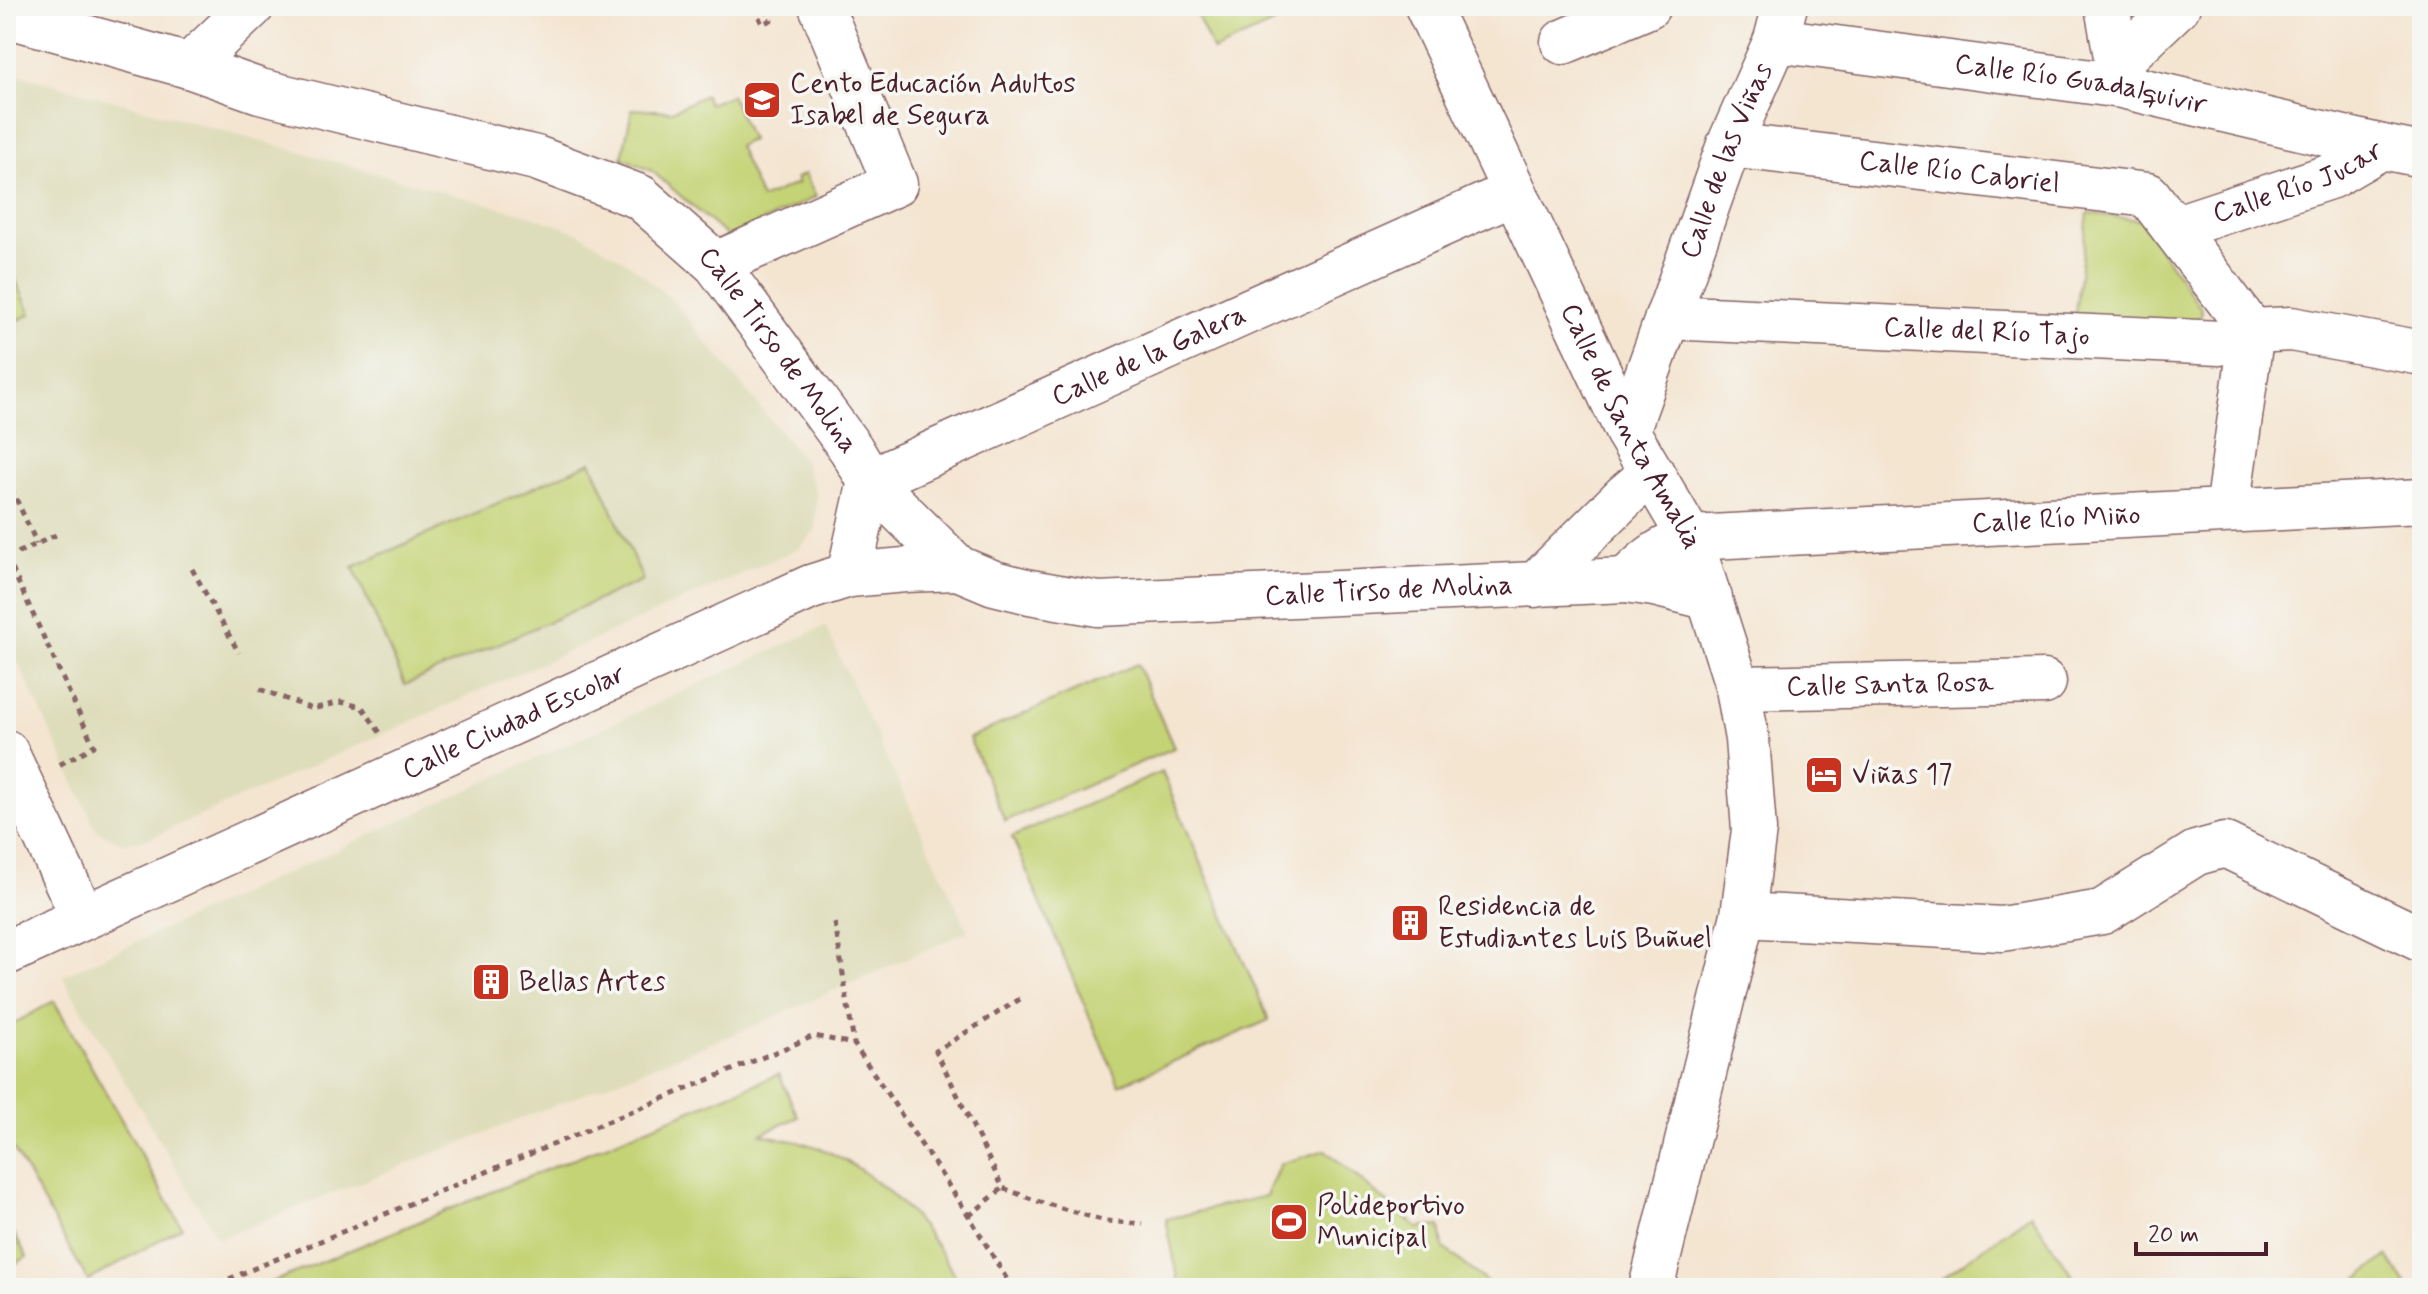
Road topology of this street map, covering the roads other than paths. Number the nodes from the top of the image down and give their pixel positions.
1 (252, 6) edge
2 (821, 6) edge
3 (1427, 6) edge
4 (1648, 6) edge
5 (2107, 6) edge
6 (2178, 6) edge
7 (6, 15) edge
8 (1781, 23) edge
9 (1563, 42) dead end
10 (189, 66) junction
11 (2120, 74) junction
12 (1729, 145) junction
13 (2402, 151) edge
14 (1514, 192) junction
15 (2174, 228) junction
16 (716, 264) junction
17 (1667, 317) junction
18 (2252, 331) junction
19 (2422, 353) edge
20 (1627, 431) junction
21 (1652, 473) junction
22 (870, 481) junction
23 (2422, 501) edge
24 (2227, 510) junction
25 (1690, 538) junction
26 (958, 568) junction
27 (849, 575) junction
28 (1626, 580) junction
29 (1535, 585) junction
30 (1710, 598) junction
31 (2044, 682) dead end
32 (1738, 688) junction
33 (6, 752) edge
34 (1743, 915) junction
35 (83, 917) junction
36 (2422, 940) edge
37 (6, 953) edge
38 (1651, 1288) edge

1 - 10 street
2 - 16 street
3 - 14 street, Calle de Santa Amalia
4 - 9 street
5 - 11 street
6 - 11 street
7 - 10 street, Calle Tirso de Molina
8 - 11 street, Calle Río Guadalquivir
8 - 12 street, Calle de las Viñas
10 - 16 street, Calle Tirso de Molina
11 - 13 street, Calle Río Guadalquivir
12 - 15 street, Calle Río Cabriel
12 - 17 street, Calle de las Viñas
13 - 15 street, Calle Río Jucar
14 - 20 street, Calle de Santa Amalia
14 - 22 street, Calle de la Galera
15 - 18 street, Calle Río Cabriel
16 - 22 street, Calle Tirso de Molina
17 - 18 street, Calle del Río Tajo
17 - 20 street
18 - 19 street, Calle del Río Tajo
18 - 24 street
20 - 21 street, Calle de Santa Amalia
21 - 25 street, Calle de Santa Amalia
21 - 29 street, Calle Tirso de Molina
22 - 26 street, Calle Tirso de Molina
22 - 27 street
23 - 24 street, Calle Río Miño
24 - 25 street, Calle Río Miño
25 - 28 street
25 - 30 street, Calle de Santa Amalia
26 - 27 street, Calle Ciudad Escolar
26 - 29 street, Calle Tirso de Molina
27 - 35 street, Calle Ciudad Escolar
28 - 29 street, Calle Tirso de Molina
28 - 30 street, Calle Tirso de Molina
30 - 32 street, Calle de Santa Amalia
31 - 32 street, Calle Santa Rosa
32 - 34 street, Calle de Santa Amalia
33 - 35 street
34 - 36 street
34 - 38 street, Calle de Santa Amalia
35 - 37 street, Calle Ciudad Escolar

